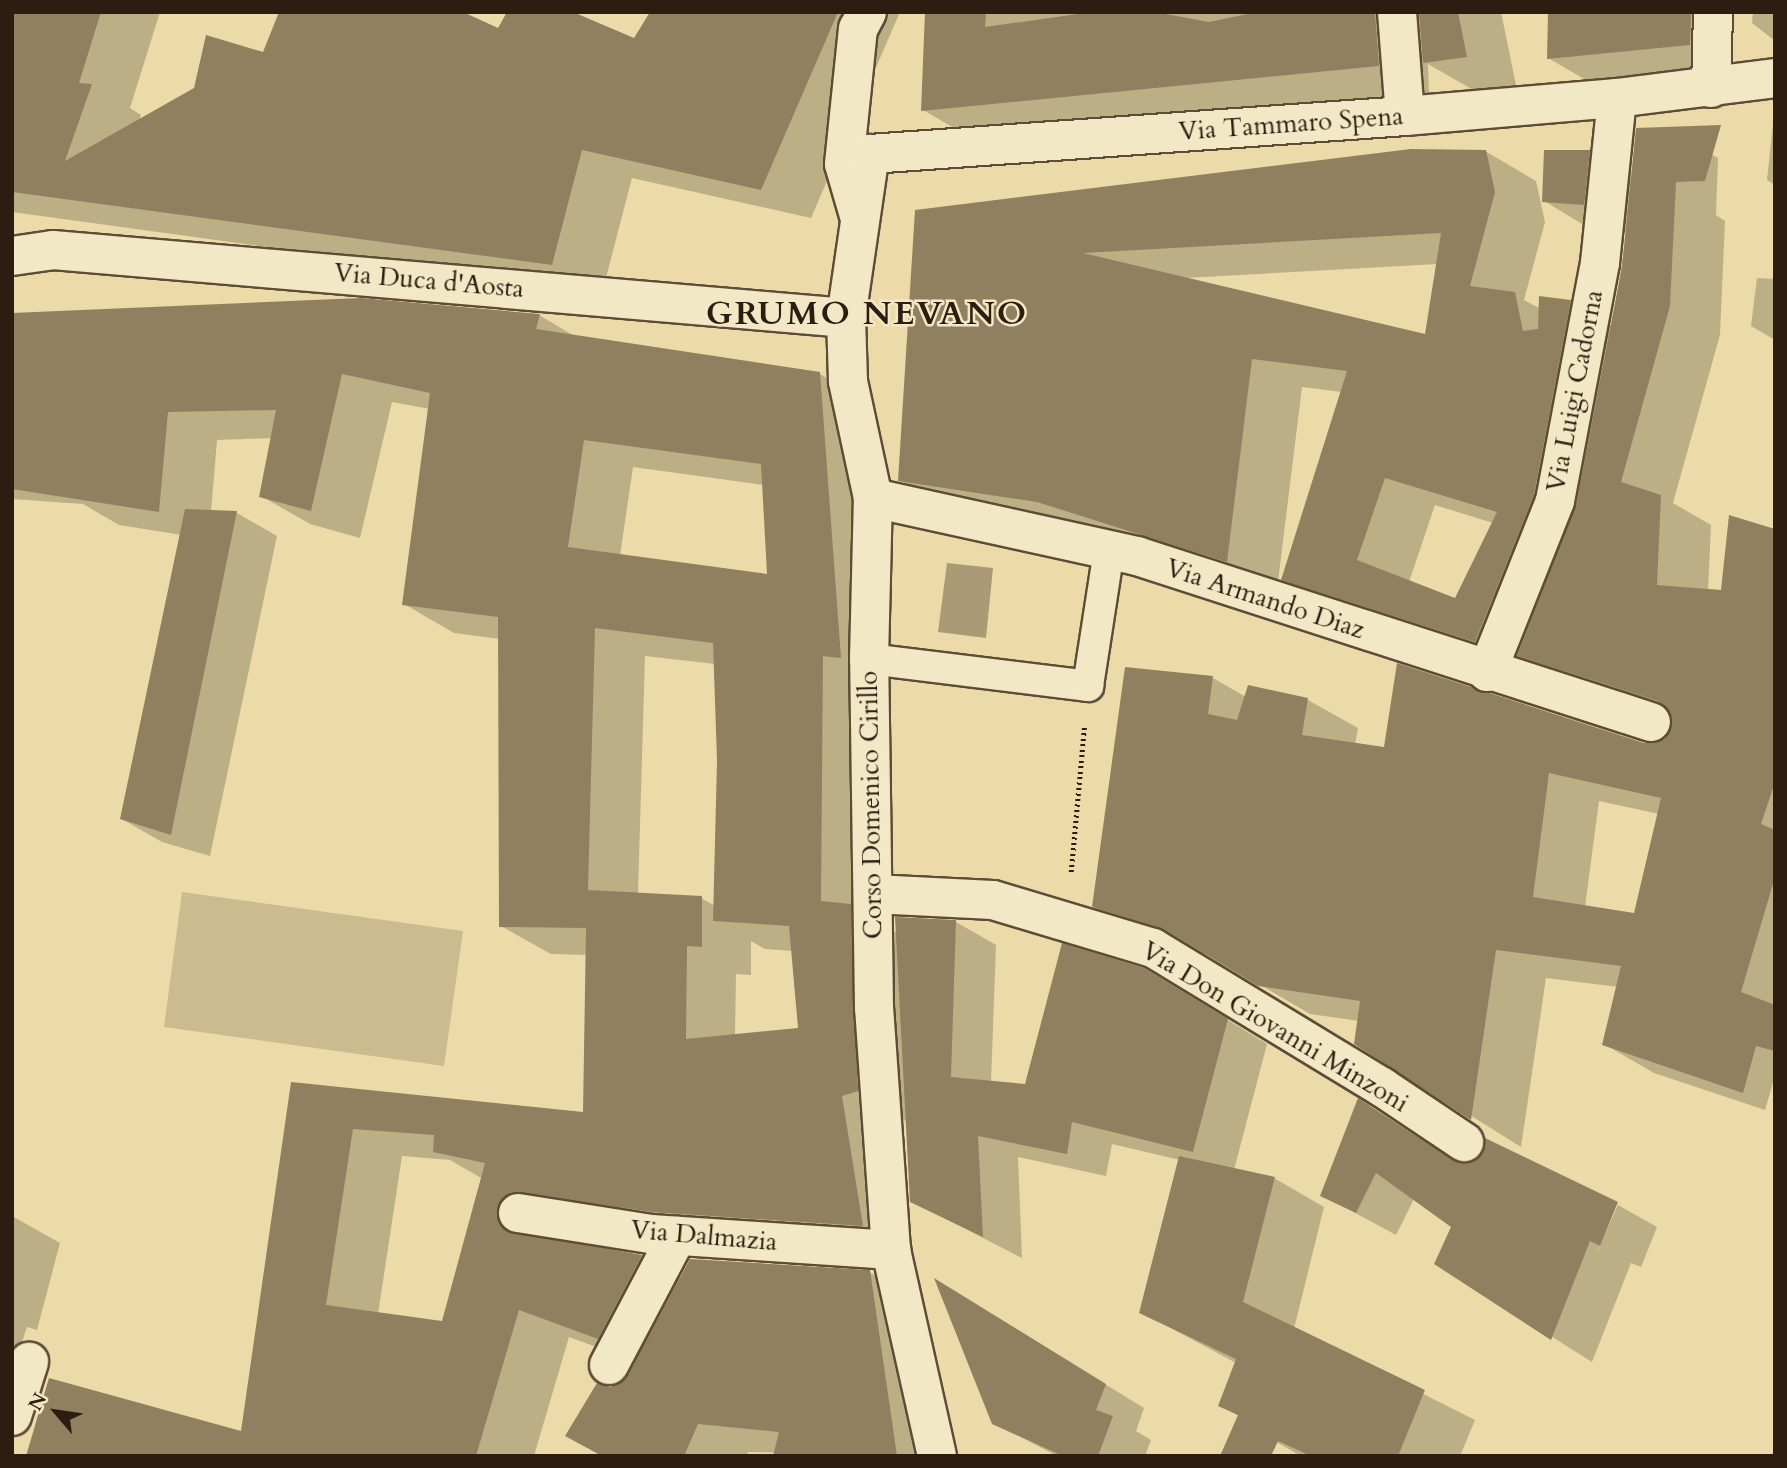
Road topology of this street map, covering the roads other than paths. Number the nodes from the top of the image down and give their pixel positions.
1 (867, 12) edge
2 (881, 12) edge
3 (1397, 12) edge
4 (1713, 12) edge
5 (1775, 78) edge
6 (1711, 88) junction
7 (1617, 98) junction
8 (1405, 116) junction
9 (870, 154) junction
10 (860, 219) junction
11 (12, 256) edge
12 (846, 318) junction
13 (873, 499) junction
14 (1109, 550) junction
15 (869, 659) junction
16 (1487, 672) junction
17 (1651, 722) dead end
18 (873, 894) junction
19 (1464, 1142) dead end
20 (518, 1213) dead end
21 (677, 1236) junction
22 (891, 1250) junction
23 (29, 1362) dead end
24 (609, 1365) dead end
25 (12, 1416) edge
26 (937, 1456) edge

1 - 10 street
2 - 9 street, Corso Domenico Cirillo
3 - 8 street
4 - 6 street
5 - 6 street, Via Tammaro Spena
6 - 7 street, Via Tammaro Spena
7 - 8 street, Via Tammaro Spena
7 - 16 street, Via Luigi Cadorna
8 - 9 street, Via Tammaro Spena
9 - 10 street, Corso Domenico Cirillo
10 - 12 street, Corso Domenico Cirillo
11 - 12 street, Via Duca d'Aosta
12 - 13 street, Corso Domenico Cirillo
13 - 14 street, Via Armando Diaz
13 - 15 street, Corso Domenico Cirillo
14 - 15 lane
14 - 16 street, Via Armando Diaz
15 - 18 street, Corso Domenico Cirillo
16 - 17 street, Via Armando Diaz
18 - 19 street, Via Don Giovanni Minzoni
18 - 22 street, Corso Domenico Cirillo
20 - 21 street, Via Dalmazia
21 - 22 street, Via Dalmazia
21 - 24 street
22 - 26 street, Corso Domenico Cirillo
23 - 25 street

